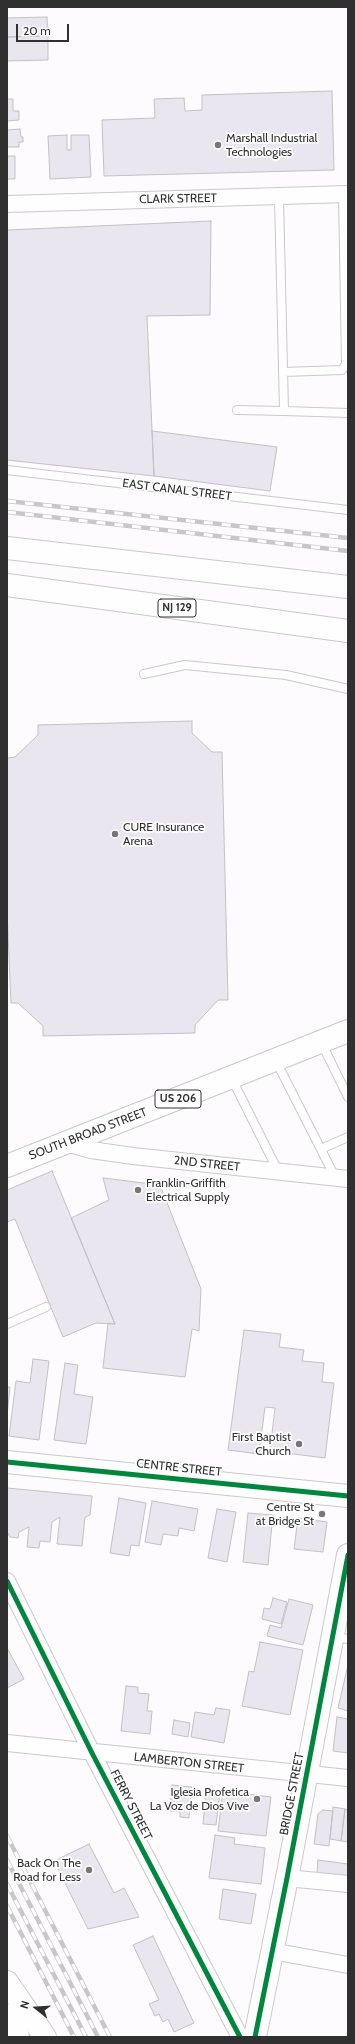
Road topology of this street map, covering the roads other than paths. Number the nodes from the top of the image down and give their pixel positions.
1 (345, 194) edge
2 (279, 196) junction
3 (7, 204) edge
4 (283, 372) junction
5 (237, 410) dead end
6 (284, 411) junction
7 (348, 413) edge
8 (7, 470) edge
9 (348, 510) edge
10 (7, 548) edge
11 (7, 585) edge
12 (348, 587) edge
13 (268, 621) junction
14 (348, 631) edge
15 (348, 642) edge
16 (144, 674) dead end
17 (348, 689) edge
18 (348, 1031) edge
19 (321, 1042) junction
20 (276, 1060) junction
21 (232, 1078) junction
22 (348, 1097) edge
23 (348, 1137) edge
24 (66, 1143) junction
25 (321, 1149) junction
26 (7, 1166) edge
27 (278, 1171) junction
28 (342, 1178) edge
29 (46, 1307) dead end
30 (7, 1324) edge
31 (7, 1462) edge
32 (348, 1496) edge
33 (348, 1555) edge
34 (7, 1581) edge
35 (340, 1638) edge
36 (7, 1743) edge
37 (92, 1753) junction
38 (306, 1774) junction
39 (348, 1778) edge
40 (287, 1878) junction
41 (348, 1884) edge
42 (272, 1951) junction
43 (348, 1965) edge
44 (7, 1982) edge
45 (7, 2016) edge
46 (18, 2037) edge
47 (45, 2037) edge
48 (240, 2037) edge
49 (255, 2037) edge

1 - 2 street, CLARK STREET
1 - 4 lane
2 - 3 street, CLARK STREET
2 - 4 lane
4 - 6 lane
5 - 6 lane
6 - 7 lane
8 - 9 lane, EAST CANAL STREET
10 - 12 main road
11 - 13 main road, NJ 129
13 - 14 main road, NJ 129
13 - 15 main road
16 - 17 lane
18 - 19 main road, SOUTH BROAD STREET / US 206
19 - 20 main road, SOUTH BROAD STREET / US 206
19 - 22 lane
20 - 21 main road, SOUTH BROAD STREET / US 206
20 - 25 lane
21 - 24 main road, SOUTH BROAD STREET / US 206
21 - 27 lane
23 - 25 lane
24 - 26 main road, SOUTH BROAD STREET / US 206
24 - 27 street, 2ND STREET
25 - 28 lane
27 - 28 street, 2ND STREET
29 - 30 lane
31 - 32 main road, CENTRE STREET
33 - 35 main road, BRIDGE STREET
34 - 37 street, FERRY STREET
35 - 38 main road, BRIDGE STREET
36 - 37 street, LAMBERTON STREET
37 - 38 street, LAMBERTON STREET
37 - 48 street, FERRY STREET
38 - 39 street, LAMBERTON STREET
38 - 40 main road, BRIDGE STREET
40 - 41 street
40 - 42 main road, BRIDGE STREET
42 - 43 street
42 - 49 main road, BRIDGE STREET
44 - 47 main road
45 - 46 main road

